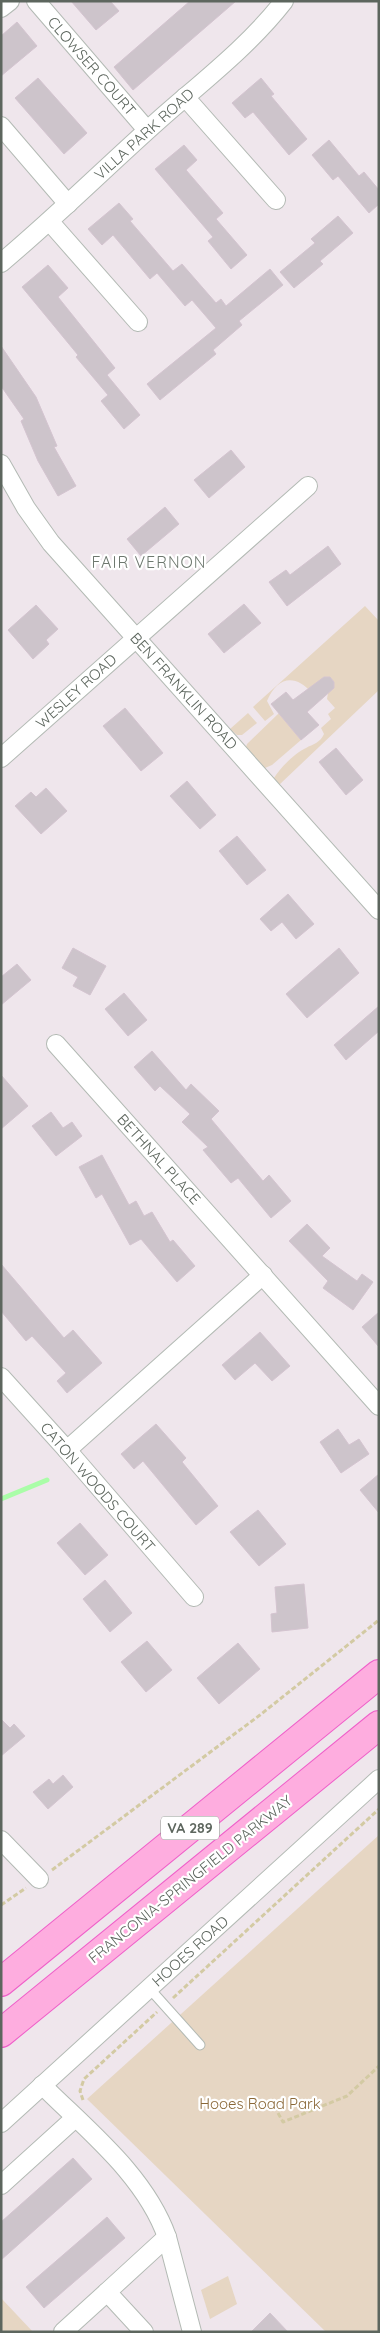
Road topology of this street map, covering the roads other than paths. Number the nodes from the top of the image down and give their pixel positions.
1 (10, 1) edge
2 (36, 1) edge
3 (284, 1) edge
4 (1, 8) edge
5 (185, 97) junction
6 (1, 126) edge
7 (147, 130) junction
8 (276, 200) dead end
9 (68, 204) junction
10 (50, 222) junction
11 (1, 263) edge
12 (138, 322) dead end
13 (2, 469) edge
14 (308, 486) dead end
15 (136, 637) junction
16 (1, 758) edge
17 (379, 910) edge
18 (56, 1044) dead end
19 (263, 1275) junction
20 (1, 1377) edge
21 (378, 1405) edge
22 (68, 1450) junction
23 (194, 1597) dead end
24 (379, 1674) edge
25 (379, 1725) edge
26 (379, 1779) edge
27 (1, 1840) edge
28 (39, 1880) road end
29 (1, 1982) edge
30 (149, 1988) junction
31 (1, 2033) edge
32 (200, 2045) dead end
33 (42, 2085) junction
34 (75, 2118) junction
35 (1, 2123) edge
36 (1, 2185) edge
37 (167, 2237) junction
38 (107, 2292) junction
39 (63, 2332) edge
40 (144, 2332) edge
41 (192, 2332) edge

1 - 4 street
2 - 7 street, CLOWSER COURT
3 - 5 street, VILLA PARK ROAD
5 - 7 street, VILLA PARK ROAD
5 - 8 street
6 - 9 street
7 - 9 street, VILLA PARK ROAD
9 - 10 street, VILLA PARK ROAD
10 - 11 street, VILLA PARK ROAD
10 - 12 street
13 - 15 street, BEN FRANKLIN ROAD
14 - 15 street, WESLEY ROAD
15 - 16 street, WESLEY ROAD
15 - 17 street, BEN FRANKLIN ROAD
18 - 19 street, BETHNAL PLACE
19 - 21 street, BETHNAL PLACE
19 - 22 street
20 - 22 street, CATON WOODS COURT
22 - 23 street, CATON WOODS COURT
24 - 29 main road, VA 289
25 - 31 main road, FRANCONIA-SPRINGFIELD PARKWAY / VA 289
26 - 30 street, HOOES ROAD
27 - 28 street
30 - 32 lane
30 - 33 street, HOOES ROAD
33 - 34 street
33 - 35 street, HOOES ROAD
34 - 36 street
34 - 37 street
37 - 38 street
37 - 41 street
38 - 39 street
38 - 40 street

